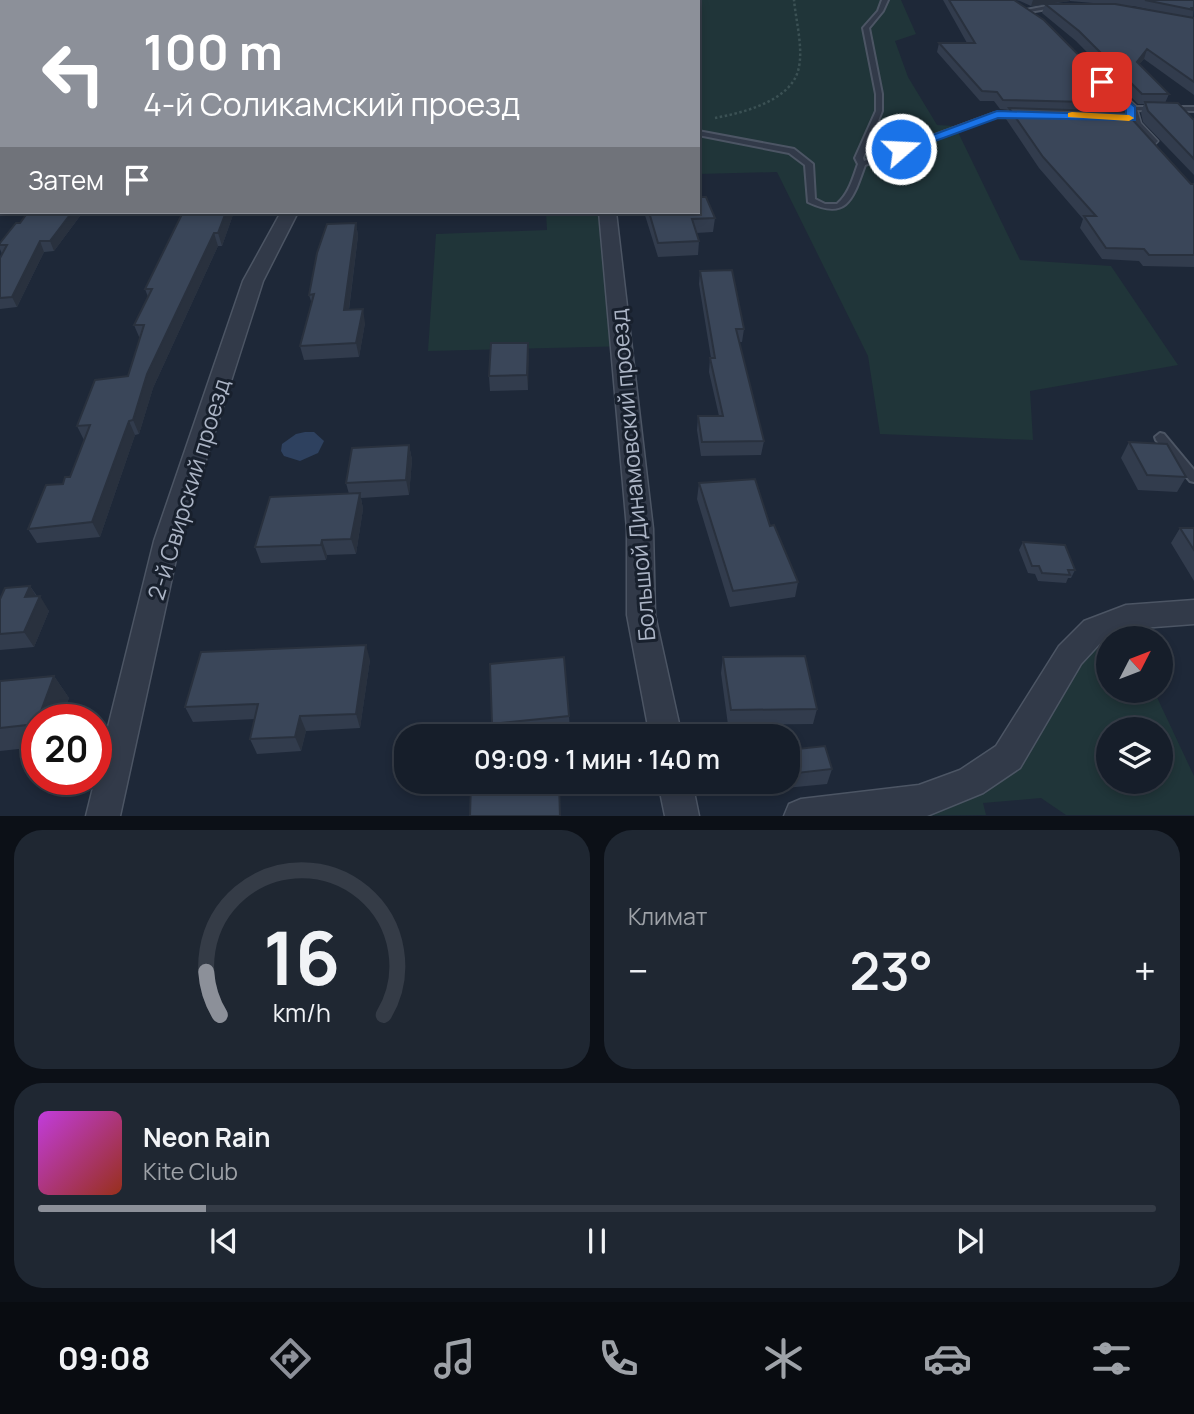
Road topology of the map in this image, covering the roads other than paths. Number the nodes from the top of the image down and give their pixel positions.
1 (885, 0) edge
2 (1069, 5) edge
3 (1024, 8) joint
4 (1047, 24) edge
5 (1093, 72) edge
6 (1194, 109) edge
7 (1026, 114) edge
8 (1128, 115) junction
9 (700, 134) edge
10 (1159, 150) edge
11 (862, 164) junction
12 (288, 214) edge
13 (607, 214) edge
14 (1160, 437) dead end
15 (1194, 478) edge
16 (1194, 612) edge
17 (663, 724) edge
18 (677, 794) edge
19 (103, 816) edge
20 (682, 816) edge
21 (801, 816) edge

1 - 11 lane
2 - 3 lane
3 - 4 street
5 - 8 street
6 - 8 lane
7 - 11 lane
8 - 10 street
9 - 11 lane
12 - 19 street, 2-й Свирский проезд
13 - 17 street, Большой Динамовский проезд
14 - 15 lane
16 - 21 street
18 - 20 street

